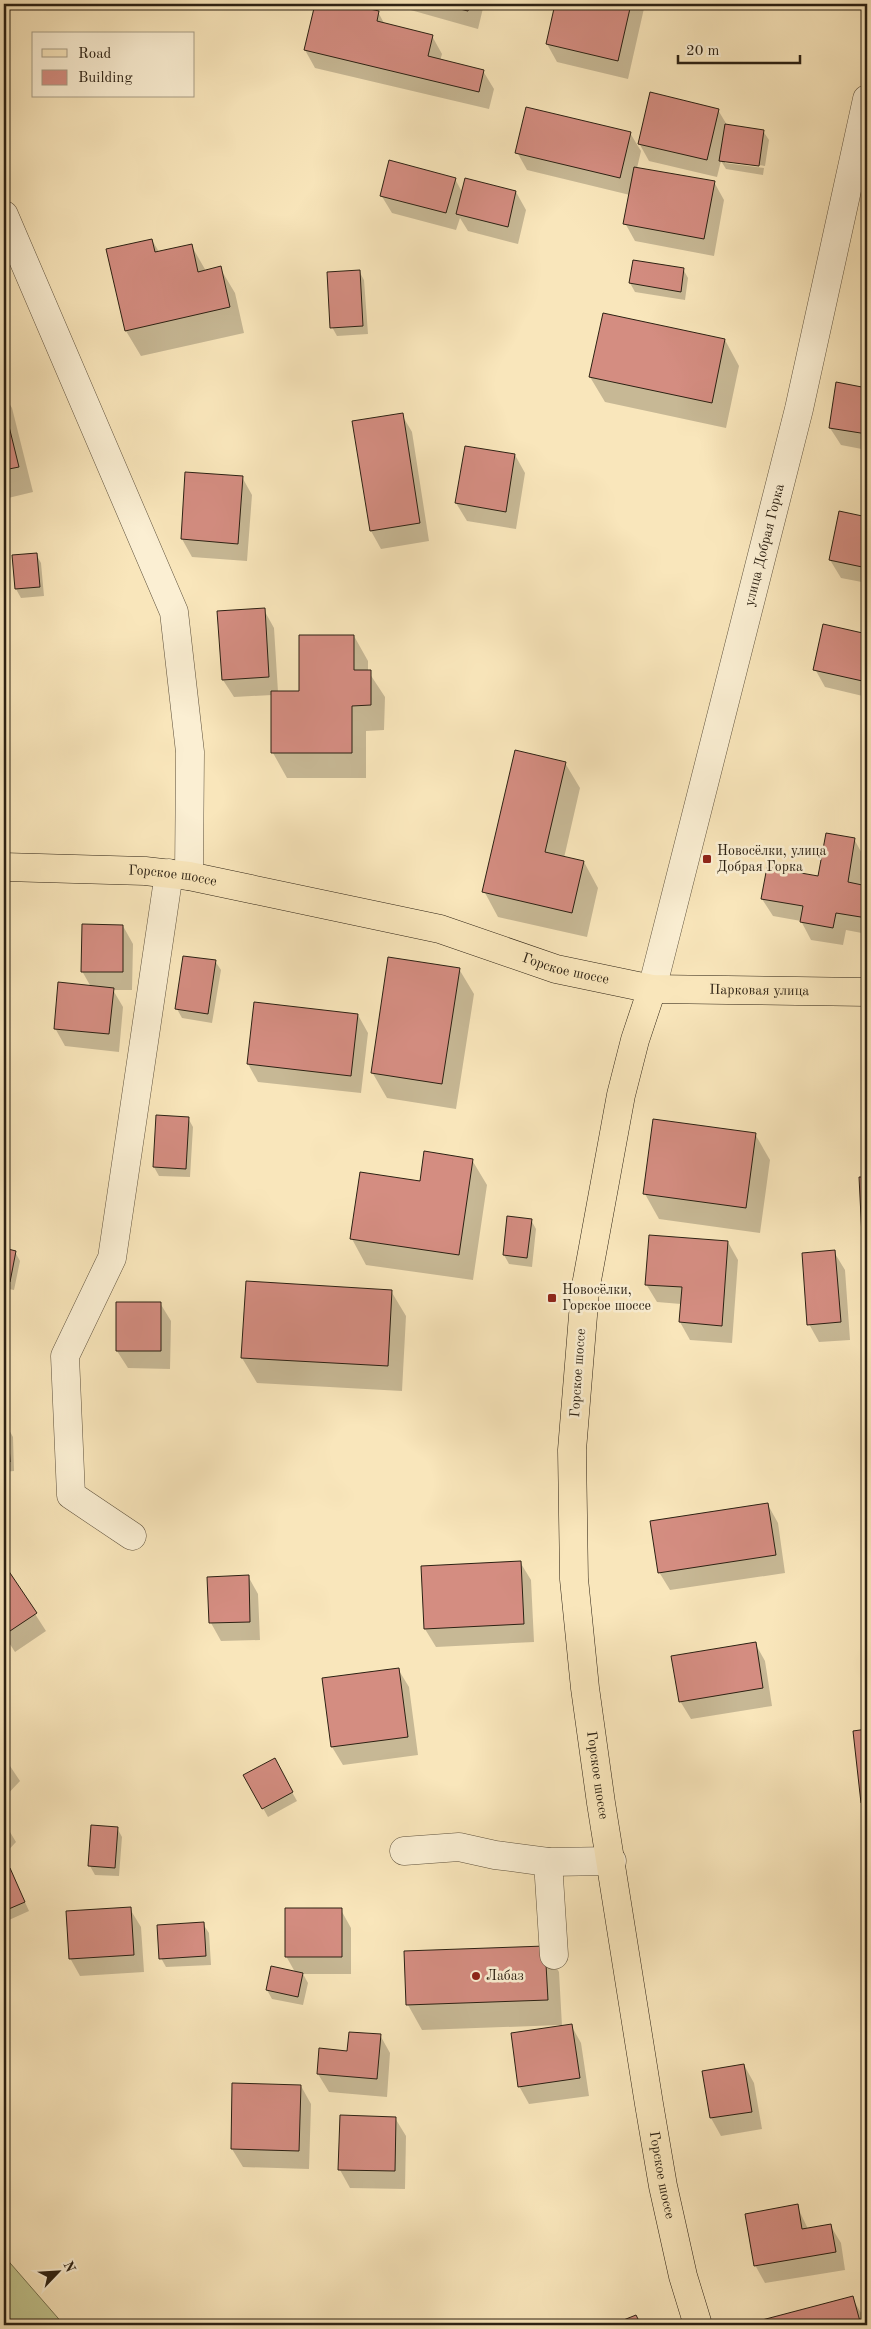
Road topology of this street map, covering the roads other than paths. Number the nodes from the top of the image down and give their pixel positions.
1 (867, 99) edge
2 (4, 215) edge
3 (4, 867) edge
4 (179, 874) junction
5 (652, 990) junction
6 (867, 992) edge
7 (132, 1536) dead end
8 (404, 1852) dead end
9 (612, 1861) junction
10 (548, 1862) junction
11 (554, 1955) dead end
12 (698, 2325) edge

1 - 5 street, улица Добрая Горка
2 - 4 street
3 - 4 main road, Горское шоссе
4 - 5 main road, Горское шоссе
4 - 7 street
5 - 6 main road, Парковая улица
5 - 9 main road, Горское шоссе
8 - 10 street
9 - 10 street
9 - 12 main road, Горское шоссе
10 - 11 street

